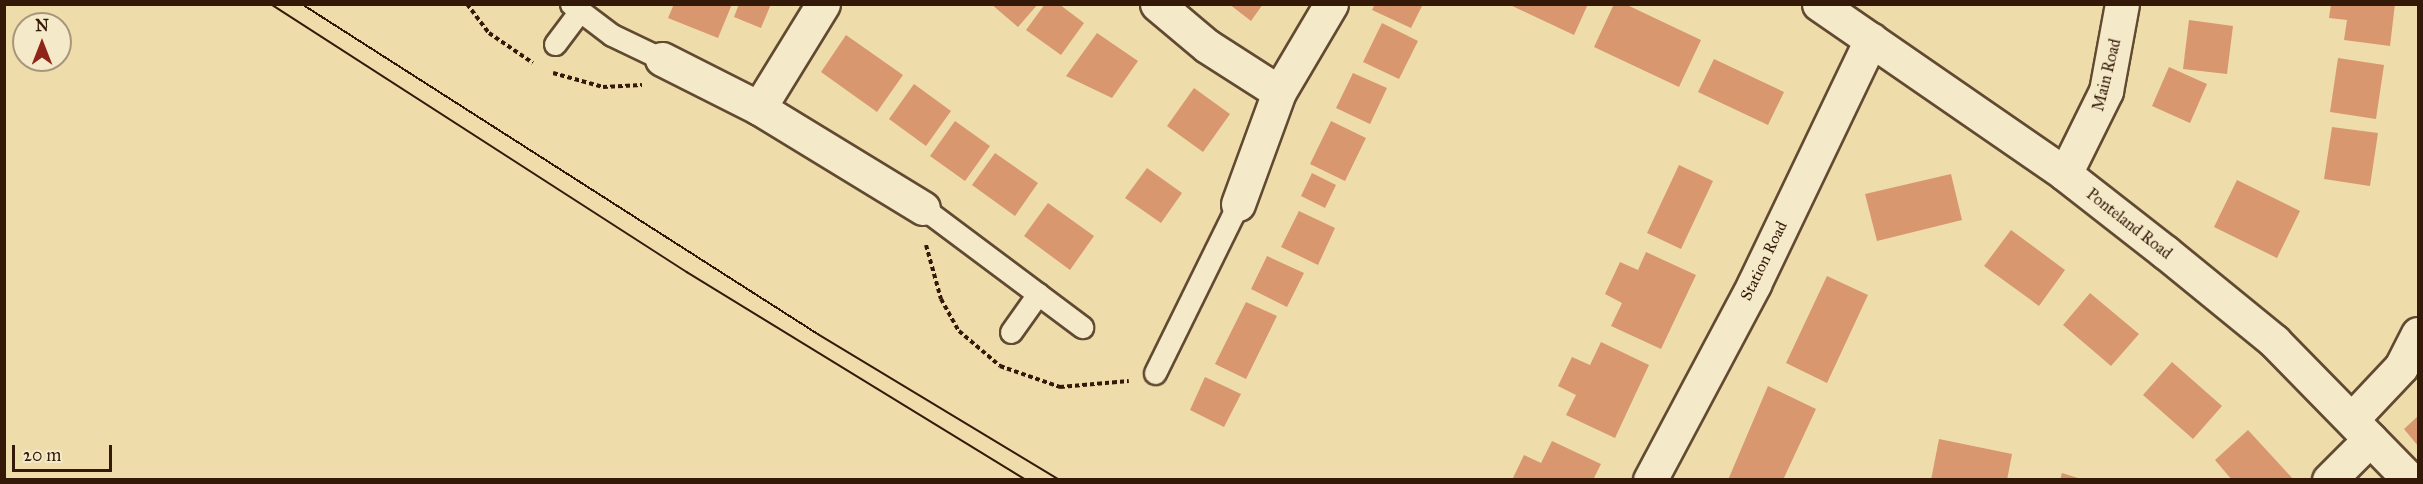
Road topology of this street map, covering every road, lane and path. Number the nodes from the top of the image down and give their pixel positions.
1 (823, 4) edge
2 (1157, 4) edge
3 (1331, 4) edge
4 (1819, 4) edge
5 (2122, 4) edge
6 (575, 8) edge
7 (1871, 40) junction
8 (555, 44) dead end
9 (662, 59) joint
10 (1279, 92) junction
11 (759, 108) junction
12 (2065, 174) junction
13 (1238, 204) joint
14 (923, 208) joint
15 (1038, 294) junction
16 (1082, 327) dead end
17 (1011, 332) dead end
18 (2418, 334) edge
19 (1155, 373) dead end
20 (2361, 429) junction
21 (1650, 480) edge
22 (2329, 480) edge
23 (2410, 480) edge

1 - 11 street
2 - 10 street
3 - 10 street
4 - 7 street, Ponteland Road
5 - 12 street, Main Road
6 - 8 lane
6 - 9 lane
7 - 12 street, Ponteland Road
7 - 21 street, Station Road
9 - 11 street
10 - 13 street
11 - 14 street
12 - 20 street, Ponteland Road
13 - 19 lane
14 - 15 lane
15 - 16 lane
15 - 17 lane
18 - 20 street
20 - 22 street
20 - 23 street, Ponteland Road

